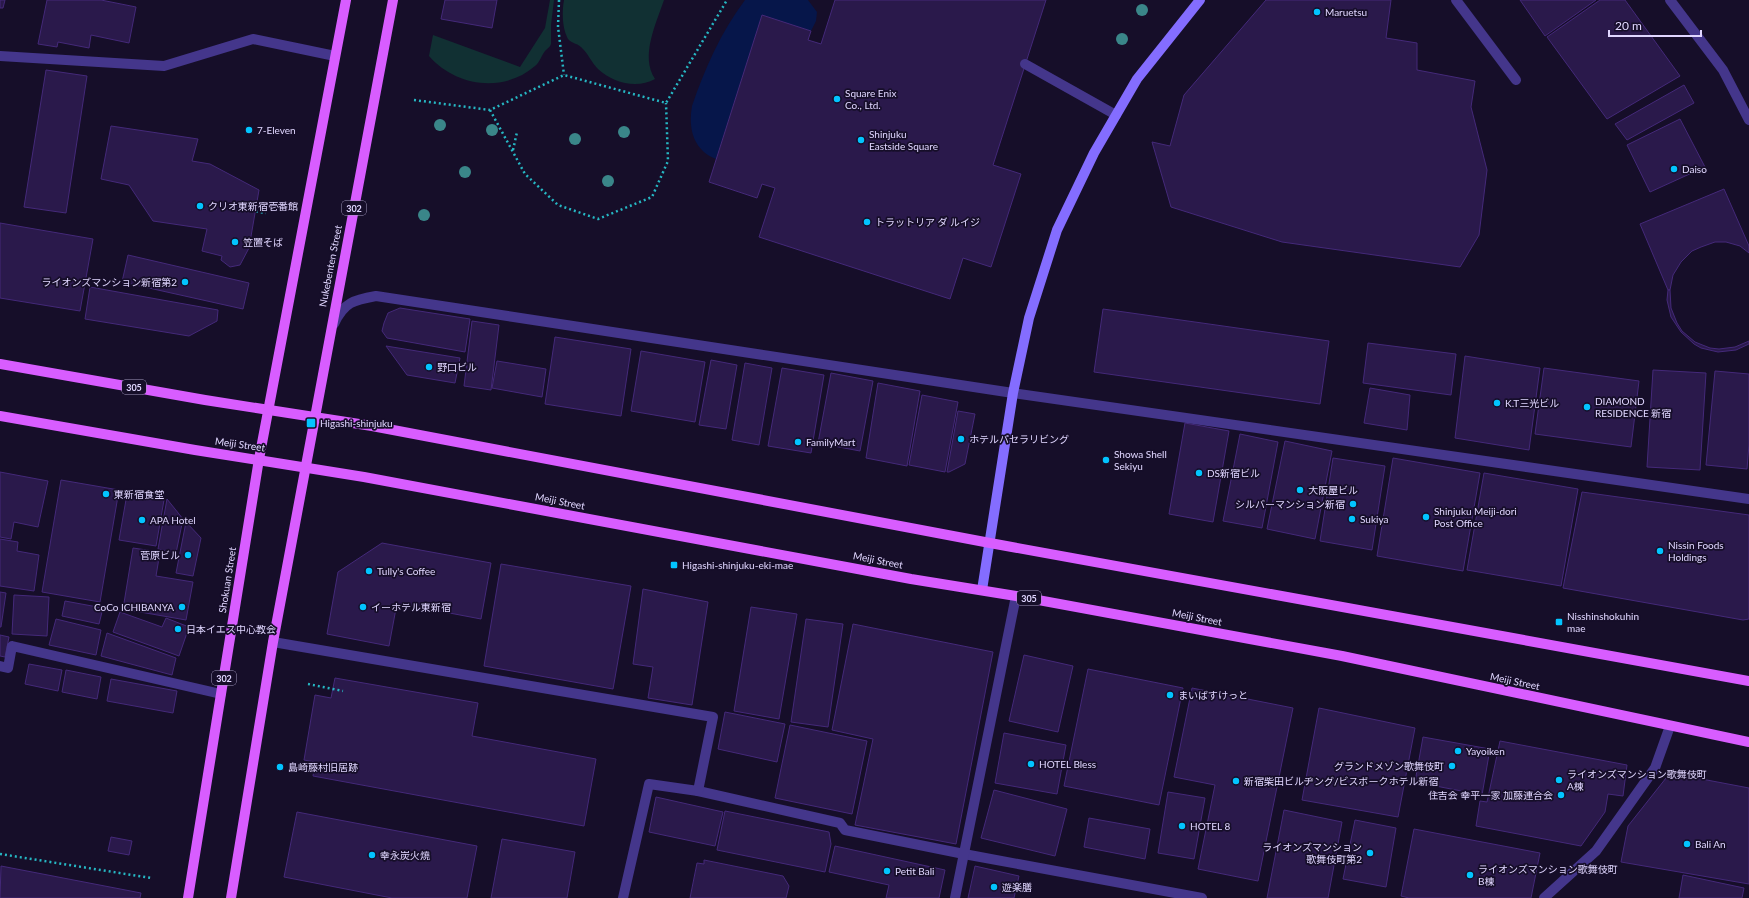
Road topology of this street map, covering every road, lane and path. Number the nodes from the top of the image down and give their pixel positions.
1 (346, 0) edge
2 (393, 0) edge
3 (558, 0) edge
4 (727, 0) edge
5 (1200, 0) edge
6 (1456, 0) edge
7 (1670, 0) edge
8 (0, 56) edge
9 (335, 56) junction
10 (1025, 64) dead end
11 (564, 75) junction
12 (1516, 80) dead end
13 (414, 100) dead end
14 (666, 103) junction
15 (1747, 109) edge
16 (490, 110) junction
17 (1116, 116) junction
18 (1749, 120) edge
19 (517, 132) dead end
20 (513, 151) junction
21 (246, 210) dead end
22 (266, 213) dead end
23 (329, 337) junction
24 (0, 364) edge
25 (1013, 393) junction
26 (268, 409) junction
27 (0, 416) edge
28 (315, 416) junction
29 (259, 459) junction
30 (307, 466) junction
31 (1749, 499) edge
32 (990, 542) junction
33 (982, 590) junction
34 (1016, 596) junction
35 (273, 642) junction
36 (0, 666) edge
37 (1749, 681) edge
38 (308, 684) dead end
39 (343, 691) dead end
40 (222, 694) junction
41 (1670, 726) junction
42 (1749, 742) edge
43 (698, 791) junction
44 (0, 854) edge
45 (964, 854) junction
46 (151, 878) dead end
47 (188, 898) edge
48 (231, 898) edge
49 (623, 898) edge
50 (955, 898) edge
51 (1202, 898) edge
52 (1544, 898) edge

1 - 9 main road, 302
2 - 23 main road, Nukebenten Street / 302
3 - 11 path
4 - 14 path
5 - 17 street
6 - 12 street
7 - 15 street
8 - 9 street
9 - 26 main road, 302
10 - 17 street
11 - 14 path
11 - 16 path
13 - 16 path
14 - 20 path
15 - 18 street
16 - 20 path
17 - 25 street
19 - 20 path
21 - 22 path
23 - 25 street
23 - 28 main road, Nukebenten Street / 302
24 - 26 main road, 305
25 - 31 street
25 - 32 street
26 - 28 main road, 305
26 - 29 main road, Shokuan Street / 302
27 - 29 main road, Meiji Street / 305
28 - 30 main road, Nukebenten Street / 302
28 - 32 main road, 305
29 - 30 main road, Meiji Street / 305
29 - 40 main road, Shokuan Street / 302
30 - 33 main road, Meiji Street / 305
30 - 35 main road, 302
32 - 33 street
32 - 37 main road, 305
33 - 34 main road, Meiji Street / 305
34 - 41 main road, Meiji Street / 305
34 - 45 street
35 - 43 street
35 - 48 main road, 302
36 - 40 street
38 - 39 path
40 - 47 main road, Shokuan Street / 302
41 - 42 main road, Meiji Street / 305
41 - 52 street
43 - 45 street
43 - 49 street
44 - 46 path
45 - 50 street
45 - 51 street

